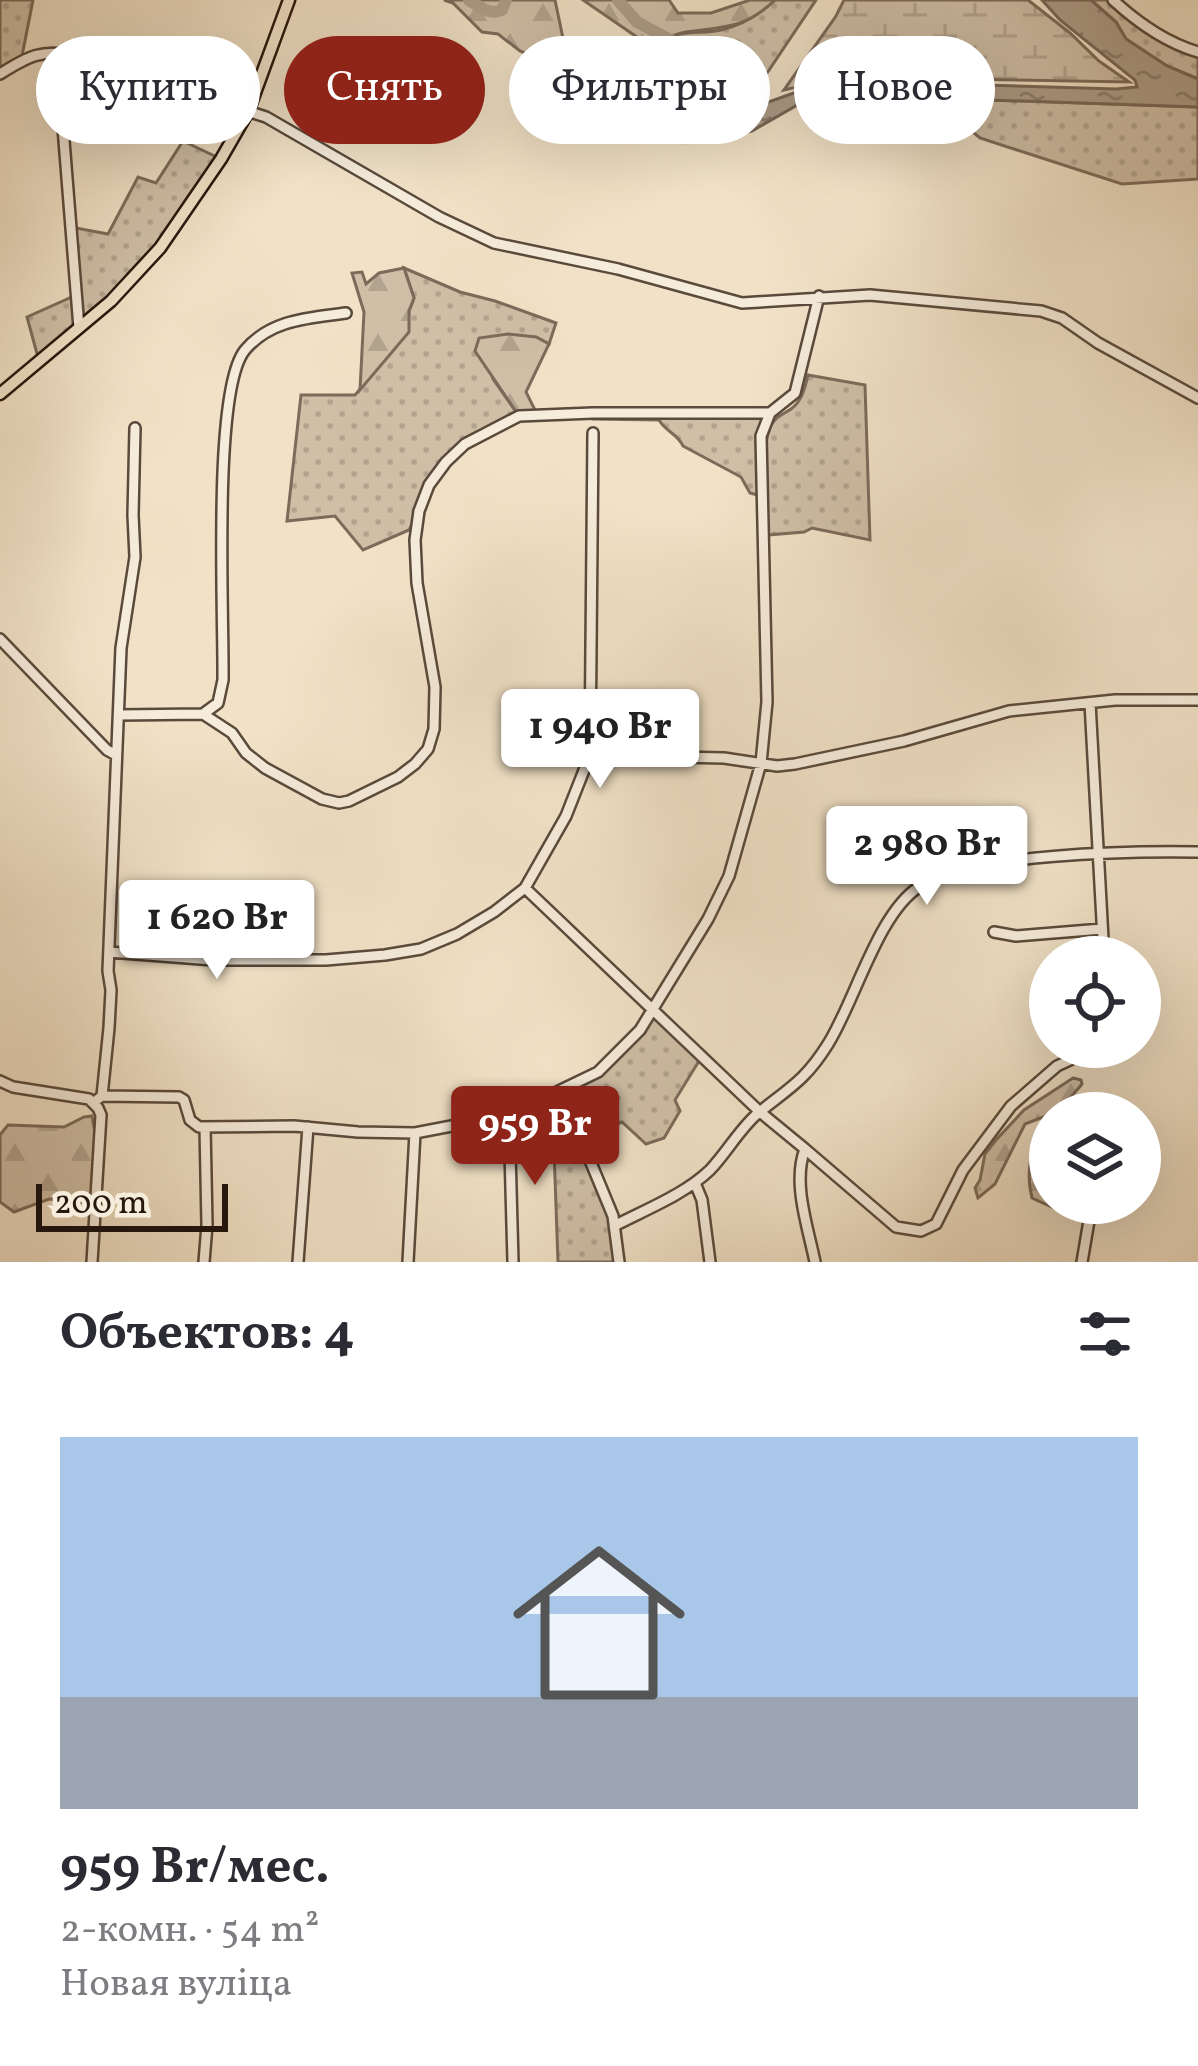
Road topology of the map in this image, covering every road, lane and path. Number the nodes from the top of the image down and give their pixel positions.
1 (289, 0) edge
2 (1113, 0) edge
3 (1198, 52) edge
4 (36, 55) edge
5 (0, 74) edge
6 (260, 79) edge
7 (260, 117) edge
8 (64, 144) edge
9 (230, 144) edge
10 (819, 296) junction
11 (346, 313) dead end
12 (79, 328) junction
13 (0, 394) edge
14 (1198, 398) edge
15 (770, 413) junction
16 (135, 428) dead end
17 (592, 433) dead end
18 (0, 639) edge
19 (1198, 700) edge
20 (1090, 703) junction
21 (203, 714) junction
22 (119, 715) junction
23 (116, 755) junction
24 (590, 755) junction
25 (761, 763) junction
26 (1198, 852) edge
27 (1098, 854) junction
28 (525, 888) junction
29 (1102, 929) junction
30 (994, 932) dead end
31 (1102, 936) edge
32 (109, 952) junction
33 (652, 1010) junction
34 (1055, 1068) edge
35 (0, 1081) edge
36 (561, 1090) junction
37 (98, 1102) junction
38 (760, 1112) junction
39 (509, 1115) junction
40 (205, 1127) junction
41 (308, 1127) junction
42 (415, 1132) junction
43 (805, 1149) junction
44 (695, 1183) junction
45 (1088, 1224) edge
46 (616, 1226) junction
47 (92, 1262) edge
48 (204, 1262) edge
49 (298, 1262) edge
50 (408, 1262) edge
51 (513, 1262) edge
52 (619, 1262) edge
53 (710, 1262) edge
54 (815, 1262) edge
55 (1082, 1262) edge

1 - 6 main road
2 - 3 street
4 - 5 street
7 - 10 street
8 - 12 street
9 - 12 main road
10 - 14 street
10 - 15 street
11 - 21 street
12 - 13 main road
15 - 21 street
15 - 25 street
16 - 22 street
17 - 24 street
18 - 23 street
19 - 20 street
20 - 25 street
20 - 27 street
21 - 22 street
22 - 23 street
23 - 32 street
24 - 25 street
24 - 28 street
25 - 33 street
26 - 27 street
27 - 29 street
27 - 38 street
28 - 32 street
28 - 33 street
29 - 30 street
29 - 31 street
32 - 37 street
33 - 36 street
33 - 38 street
34 - 43 street
35 - 37 street
36 - 39 street
36 - 46 street
37 - 40 street
37 - 47 street
38 - 43 street
38 - 44 street
39 - 42 street
39 - 51 street
40 - 41 street
40 - 48 street
41 - 42 street
41 - 49 street
42 - 50 street
43 - 54 street
44 - 46 street
44 - 53 street
45 - 55 street
46 - 52 street

